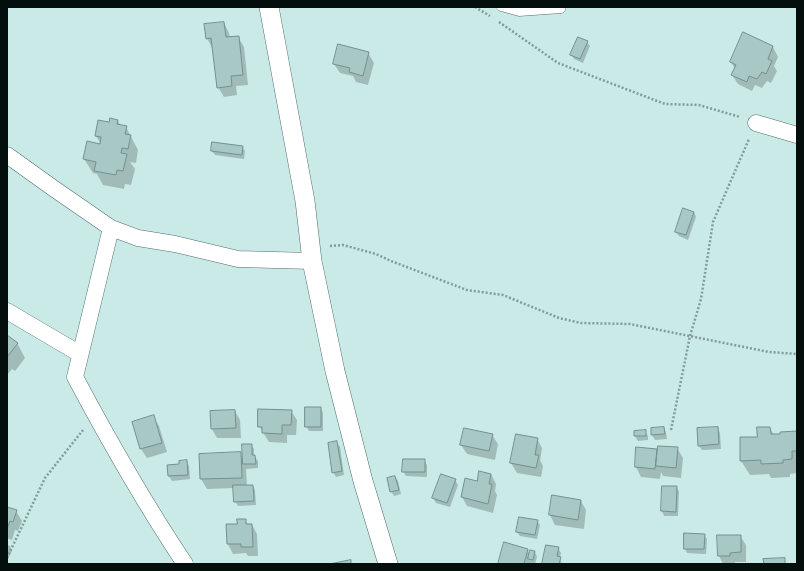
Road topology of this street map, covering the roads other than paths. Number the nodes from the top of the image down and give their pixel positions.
1 (269, 7) edge
2 (501, 7) edge
3 (562, 9) dead end
4 (756, 123) road end
5 (797, 135) edge
6 (7, 155) edge
7 (111, 228) junction
8 (311, 254) junction
9 (7, 311) edge
10 (80, 354) junction
11 (185, 564) edge
12 (388, 564) edge

1 - 8 street
2 - 3 lane
4 - 5 street
6 - 7 street
7 - 8 street
7 - 10 street
8 - 12 street
9 - 10 street
10 - 11 street

